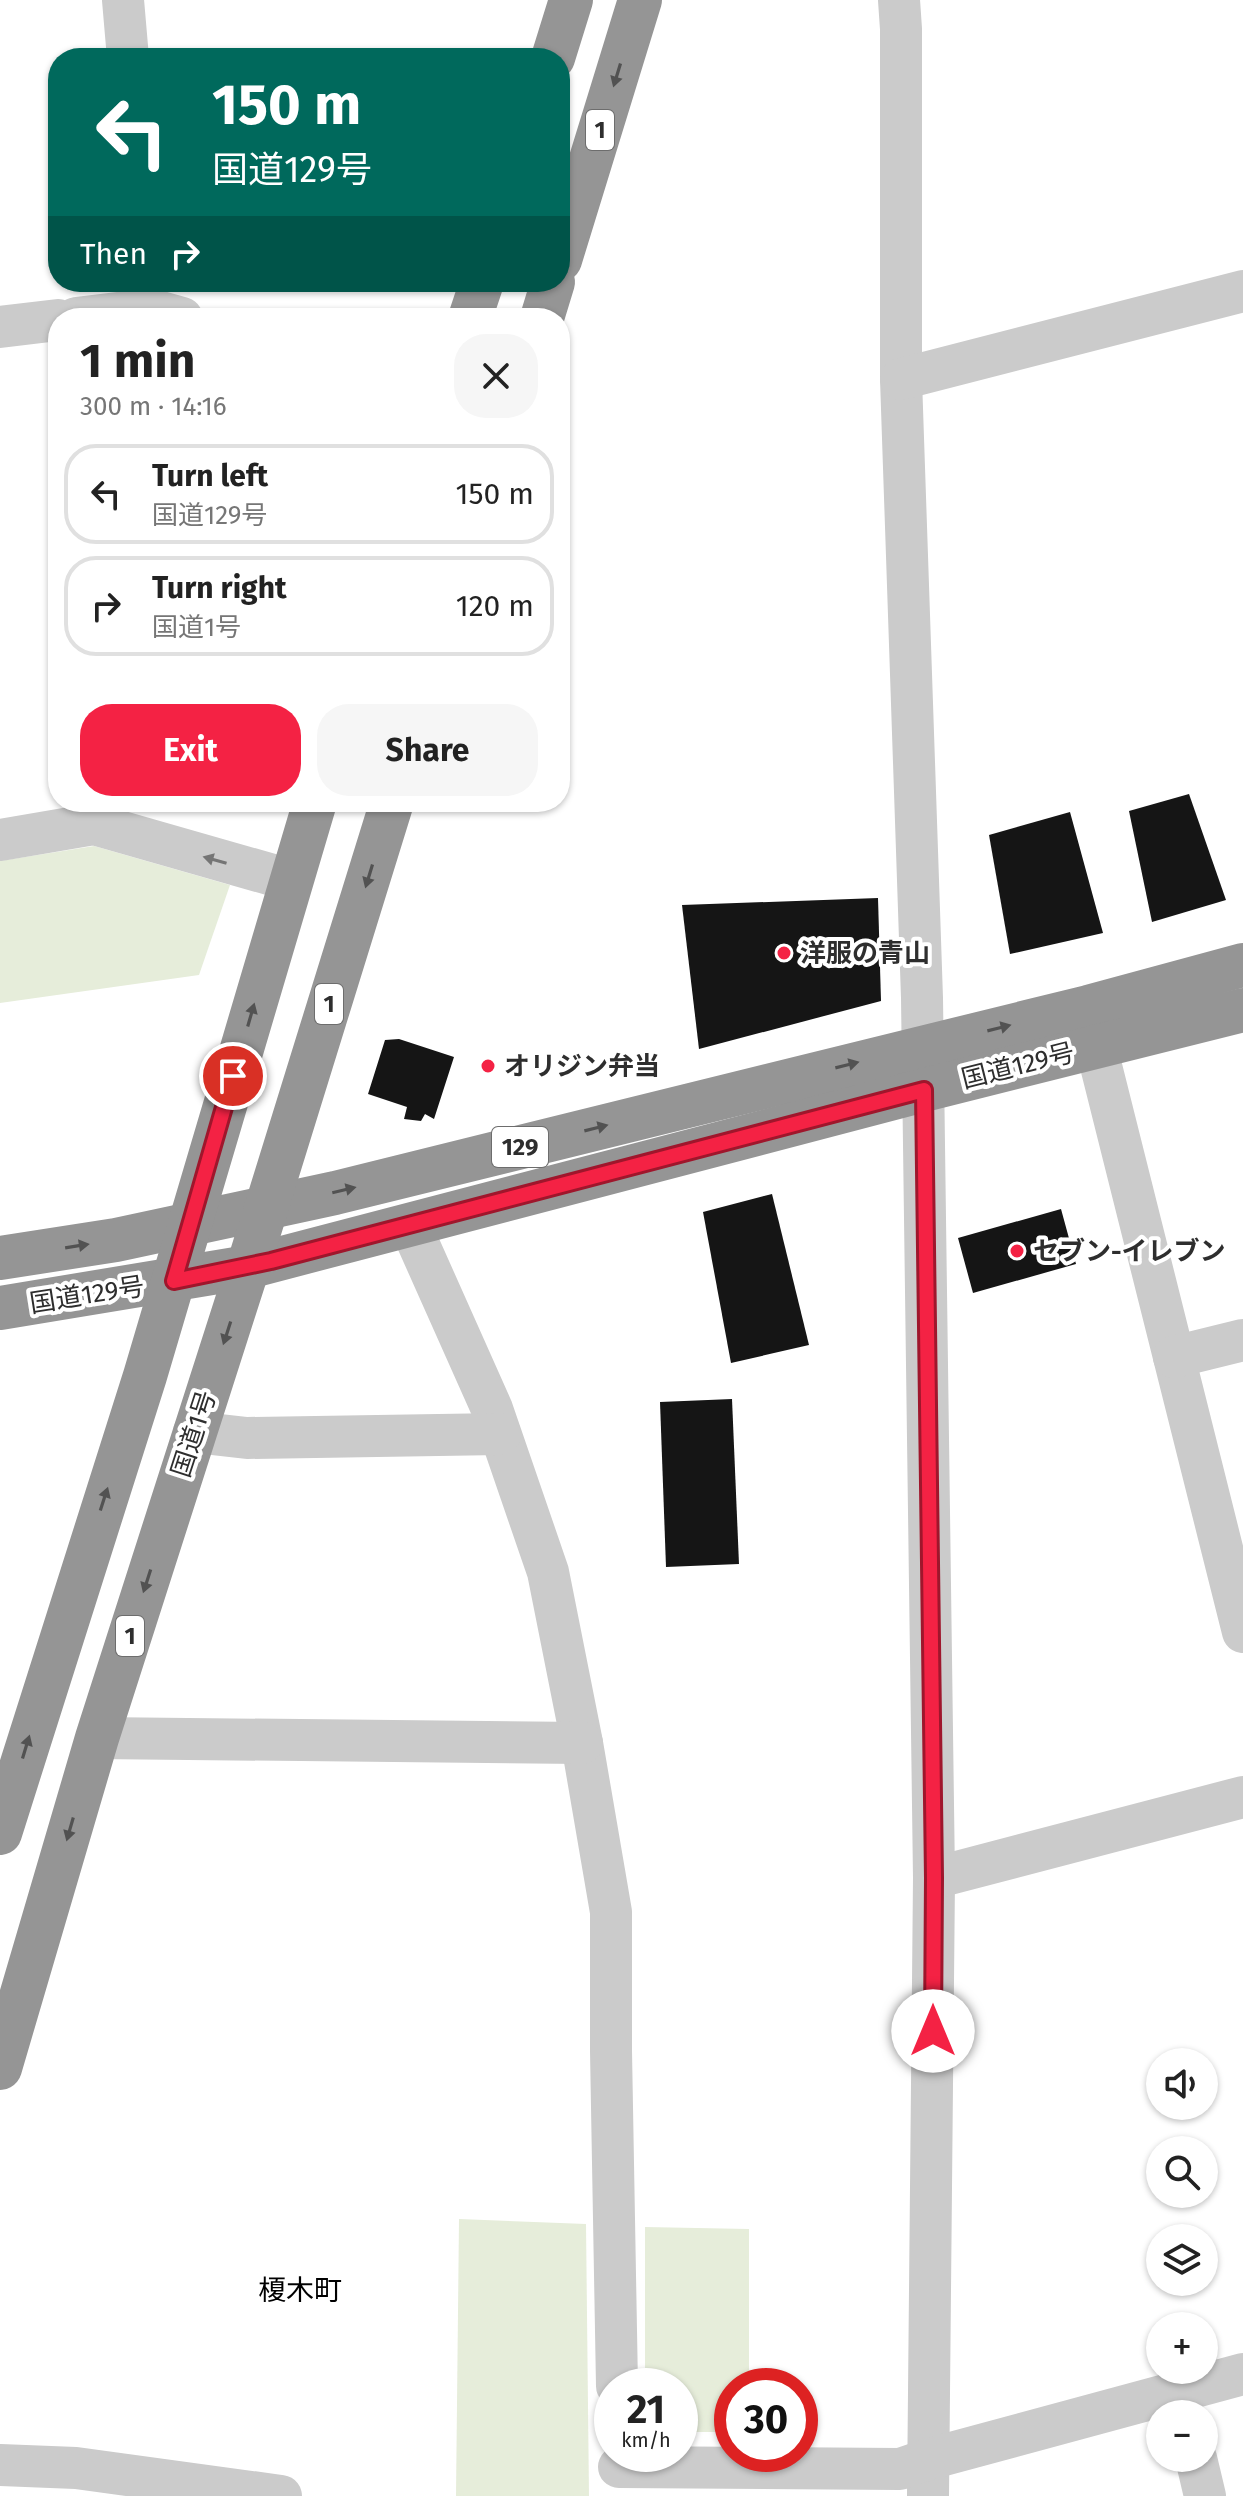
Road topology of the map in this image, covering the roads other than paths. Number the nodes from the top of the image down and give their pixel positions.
1 (123, 0) edge
2 (571, 0) edge
3 (640, 0) edge
4 (899, 0) edge
5 (127, 48) edge
6 (556, 48) edge
7 (570, 228) edge
8 (1243, 291) edge
9 (48, 321) edge
10 (0, 327) edge
11 (901, 379) junction
12 (312, 812) edge
13 (389, 812) edge
14 (95, 813) edge
15 (0, 840) edge
16 (290, 880) junction
17 (1243, 965) edge
18 (1243, 1010) edge
19 (923, 1046) junction
20 (1096, 1046) junction
21 (924, 1090) junction
22 (268, 1206) junction
23 (190, 1224) junction
24 (410, 1225) junction
25 (0, 1258) edge
26 (248, 1267) junction
27 (174, 1281) junction
28 (0, 1308) edge
29 (1243, 1340) edge
30 (1174, 1357) junction
31 (194, 1432) junction
32 (500, 1434) junction
33 (1229, 1516) edge
34 (1243, 1632) edge
35 (97, 1738) junction
36 (582, 1743) junction
37 (1243, 1797) edge
38 (0, 1833) edge
39 (934, 1878) junction
40 (0, 2068) edge
41 (617, 2368) edge
42 (1243, 2374) edge
43 (1188, 2400) edge
44 (1146, 2413) edge
45 (0, 2465) edge
46 (698, 2471) edge
47 (1199, 2472) edge
48 (929, 2477) edge
49 (281, 2496) edge
50 (1205, 2496) edge

1 - 5 street
2 - 6 highway
3 -> 7 highway, 1
4 - 11 street
8 - 11 street
9 - 10 street
11 - 19 street
12 - 16 highway
13 -> 22 highway, 国道1号 / 1
14 - 15 street
16 -> 14 street
23 -> 16 highway
19 -> 17 highway, 国道129号 / 129
18 - 20 highway, 国道129号 / 129
19 - 21 street
22 -> 19 highway, 国道129号 / 129
20 - 21 highway, 国道129号 / 129
20 - 30 street
21 - 24 highway, 国道129号 / 129
21 - 39 street
22 - 23 highway, 国道129号 / 129
22 - 26 highway, 国道1号 / 1
25 -> 23 highway, 国道129号 / 129
23 - 27 highway
24 - 26 highway, 国道129号 / 129
24 - 32 street
26 - 27 highway, 国道129号 / 129
26 -> 31 highway, 国道1号 / 1
27 - 28 highway, 国道129号 / 129
38 -> 27 highway
29 - 30 street
30 - 33 street
31 - 32 street
31 -> 35 highway, 国道1号 / 1
32 - 36 street
33 - 34 street
35 - 36 street
35 -> 40 highway, 国道1号 / 1
36 - 41 street
37 - 39 street
39 - 48 street
42 - 43 street
44 - 48 street
45 - 49 street
46 - 48 street
47 - 50 street

